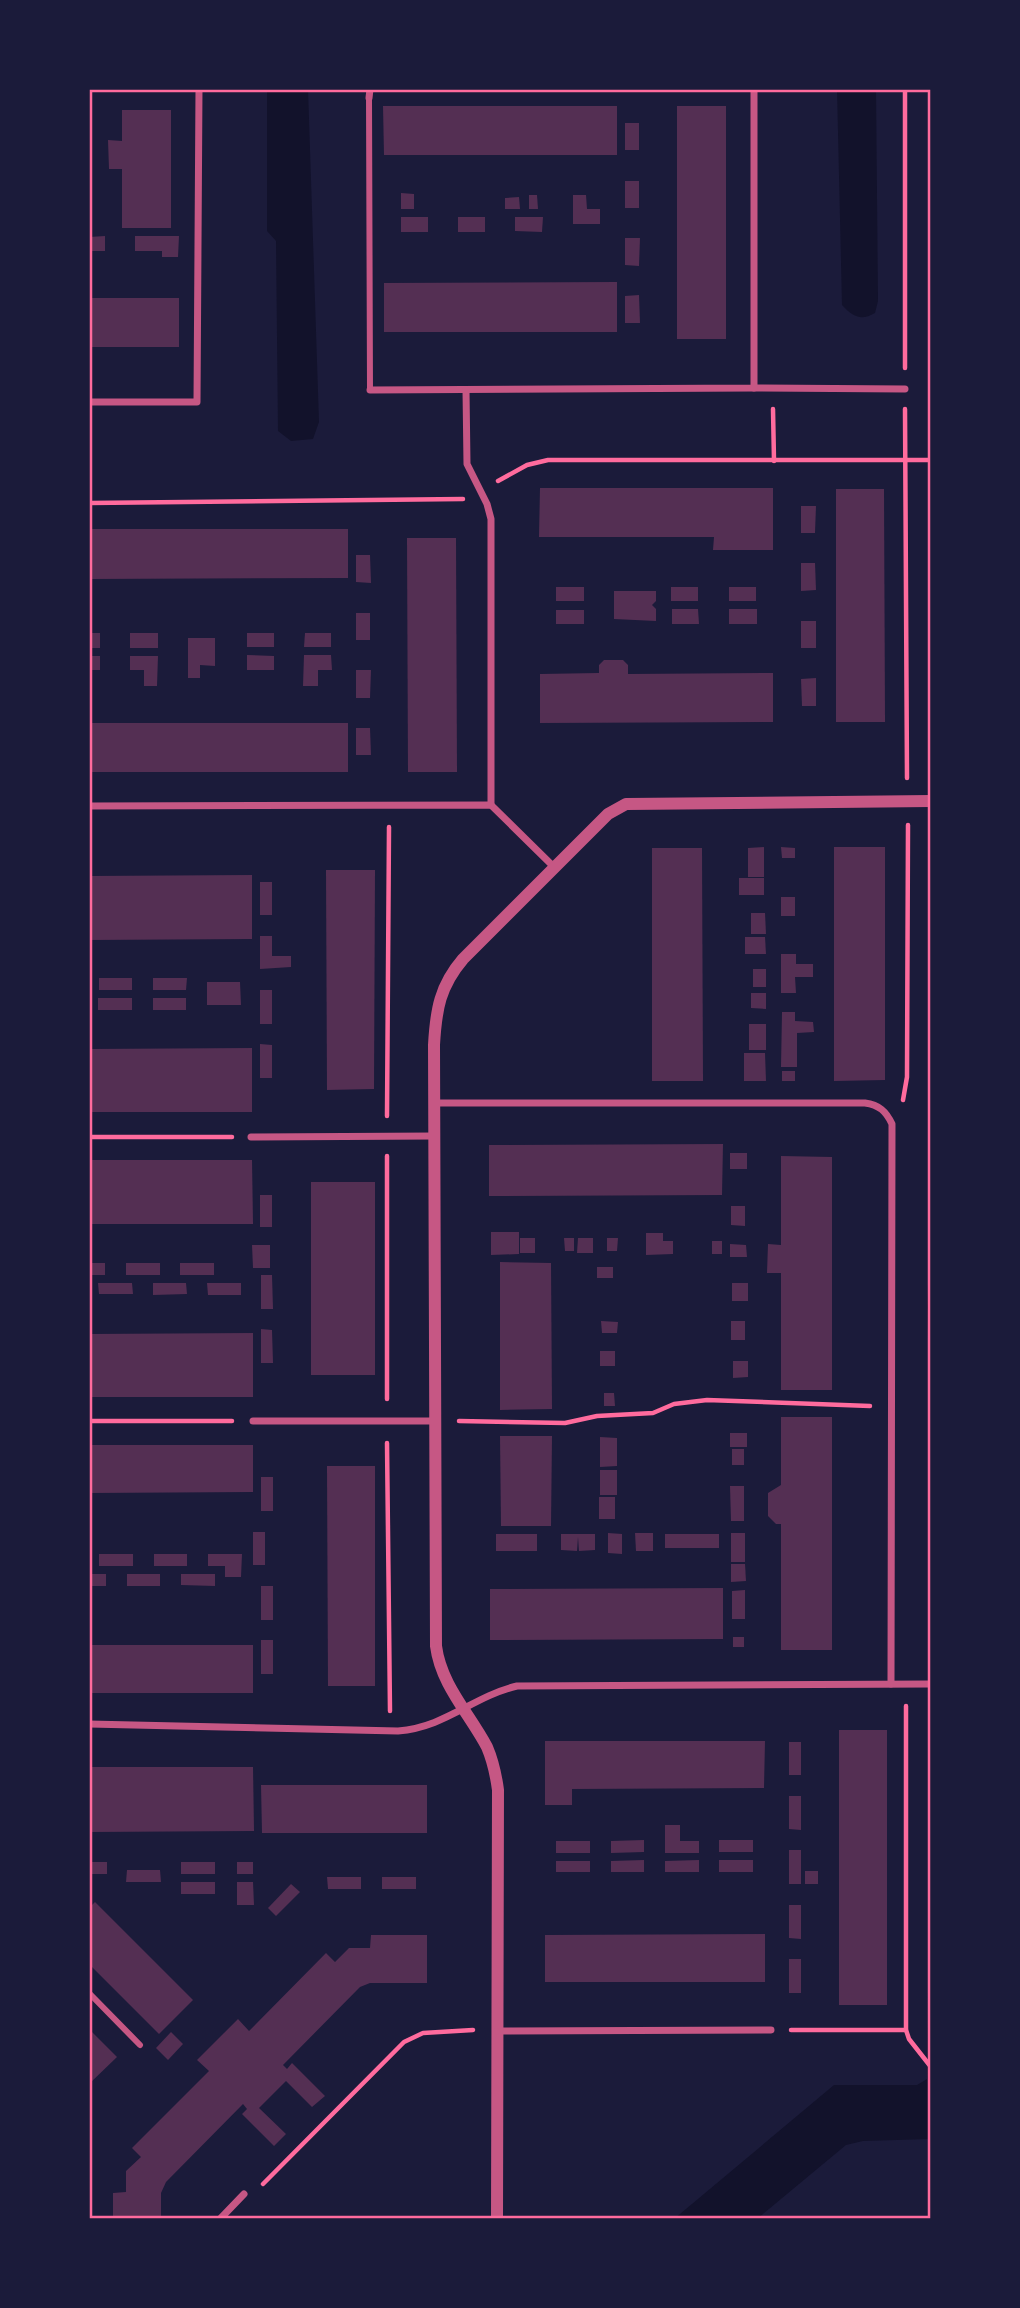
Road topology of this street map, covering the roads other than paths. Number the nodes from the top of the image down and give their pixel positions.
1 (200, 89) edge
2 (370, 89) edge
3 (754, 89) edge
4 (369, 98) joint
5 (754, 388) junction
6 (905, 389) road end
7 (370, 390) joint
8 (466, 390) junction
9 (89, 402) edge
10 (931, 801) edge
11 (491, 805) junction
12 (89, 806) edge
13 (555, 868) junction
14 (435, 1103) junction
15 (435, 1136) junction
16 (251, 1137) road end
17 (253, 1421) road end
18 (435, 1421) junction
19 (891, 1684) junction
20 (931, 1684) edge
21 (463, 1709) junction
22 (89, 1724) edge
23 (89, 1993) edge
24 (771, 2030) road end
25 (498, 2031) junction
26 (140, 2045) dead end
27 (244, 2194) road end
28 (220, 2219) edge
29 (497, 2219) edge

1 - 9 street
2 - 4 street
3 - 5 street
4 - 7 street
5 - 6 street
5 - 8 street
7 - 8 street
8 - 11 street
10 - 13 street
11 - 12 street
11 - 13 street
13 - 14 street
14 - 15 street
14 - 19 street
15 - 16 street
15 - 18 street
17 - 18 street
18 - 21 street
19 - 20 street
19 - 21 street
21 - 22 street
21 - 25 street
23 - 26 street
24 - 25 street
25 - 29 street
27 - 28 street

